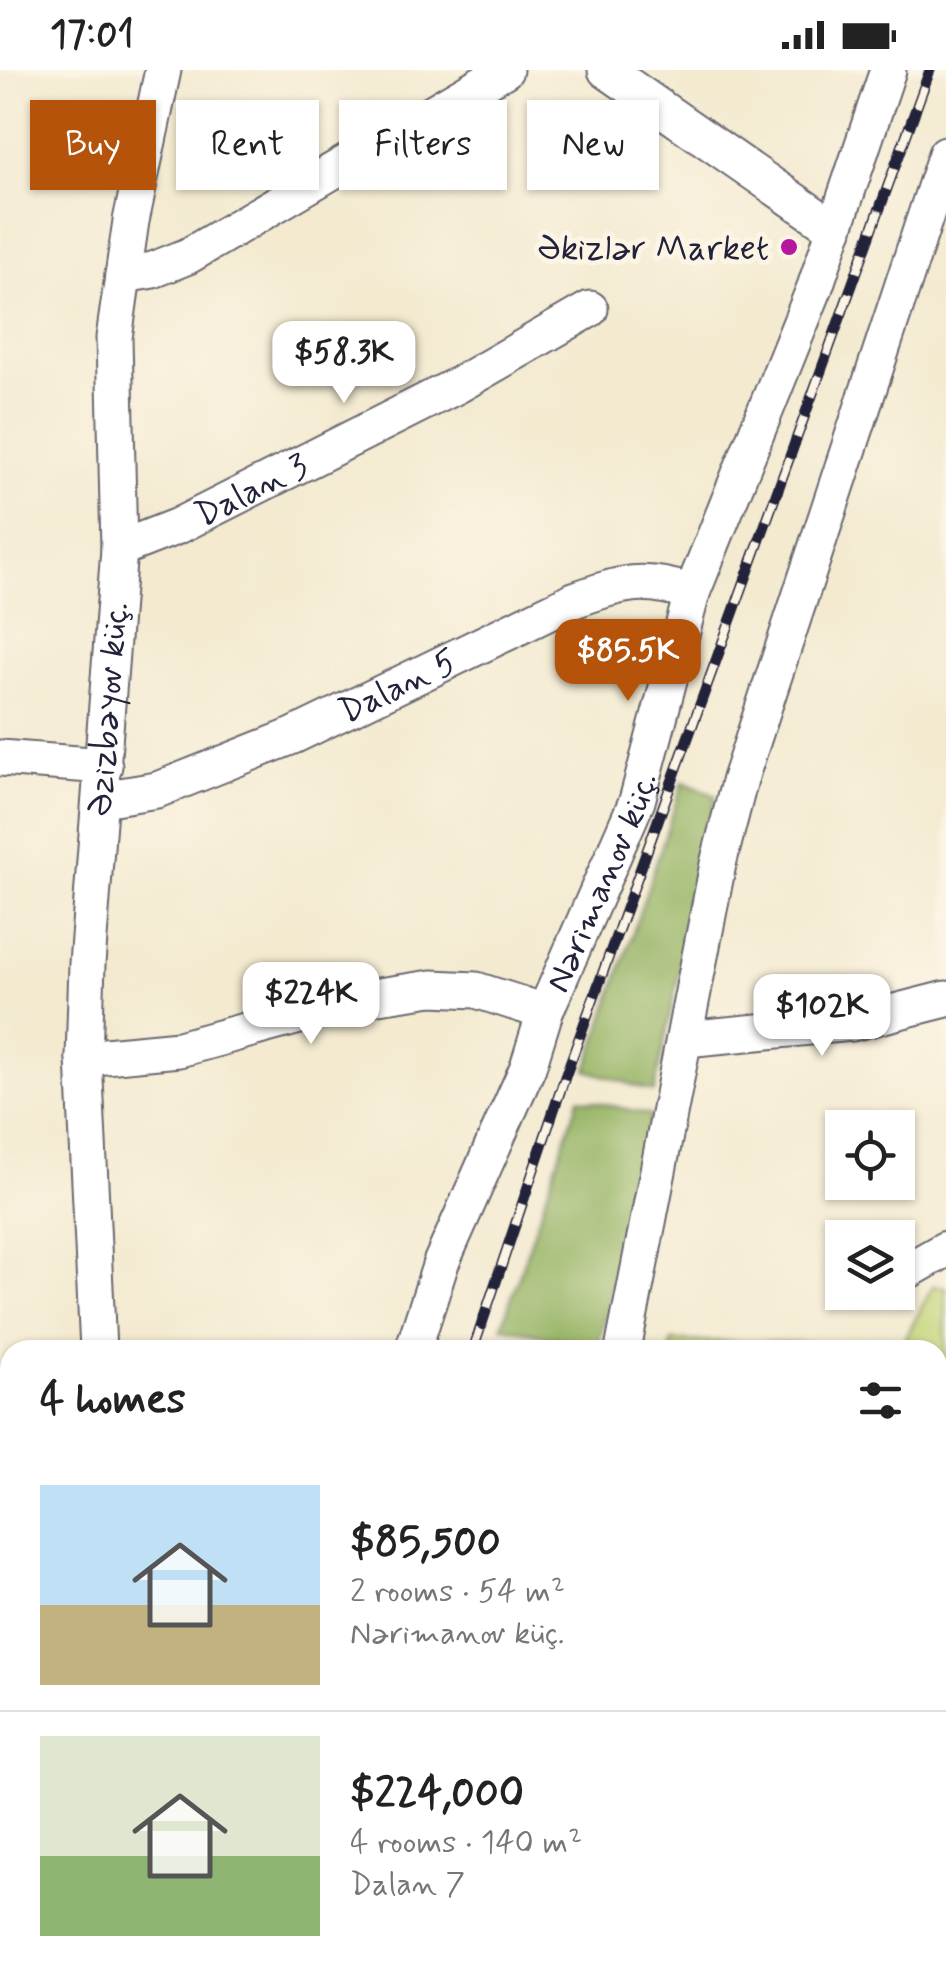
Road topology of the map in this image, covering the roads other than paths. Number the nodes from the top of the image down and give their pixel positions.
1 (163, 70) edge
2 (505, 70) edge
3 (606, 70) edge
4 (888, 70) edge
5 (946, 154) edge
6 (835, 230) junction
7 (122, 275) junction
8 (590, 310) dead end
9 (119, 549) junction
10 (692, 593) junction
11 (0, 758) edge
12 (103, 783) junction
13 (946, 999) edge
14 (545, 1012) junction
15 (684, 1040) junction
16 (84, 1058) junction
17 (946, 1249) edge
18 (915, 1267) edge
19 (98, 1340) edge
20 (416, 1340) edge
21 (625, 1340) edge

1 - 7 street, Əzizbəyov küç.
2 - 7 street
3 - 6 street
4 - 6 street, Nərimanov küç.
5 - 15 street
6 - 10 street, Nərimanov küç.
7 - 9 street, Əzizbəyov küç.
8 - 9 street, Dalan 3
9 - 12 street, Əzizbəyov küç.
10 - 12 street, Dalan 5
10 - 14 street, Nərimanov küç.
11 - 12 street, Dalan 5
12 - 16 street, Əzizbəyov küç.
13 - 15 street
14 - 16 street
14 - 20 street, Nərimanov küç.
15 - 21 street
16 - 19 street, Əzizbəyov küç.
17 - 18 street

